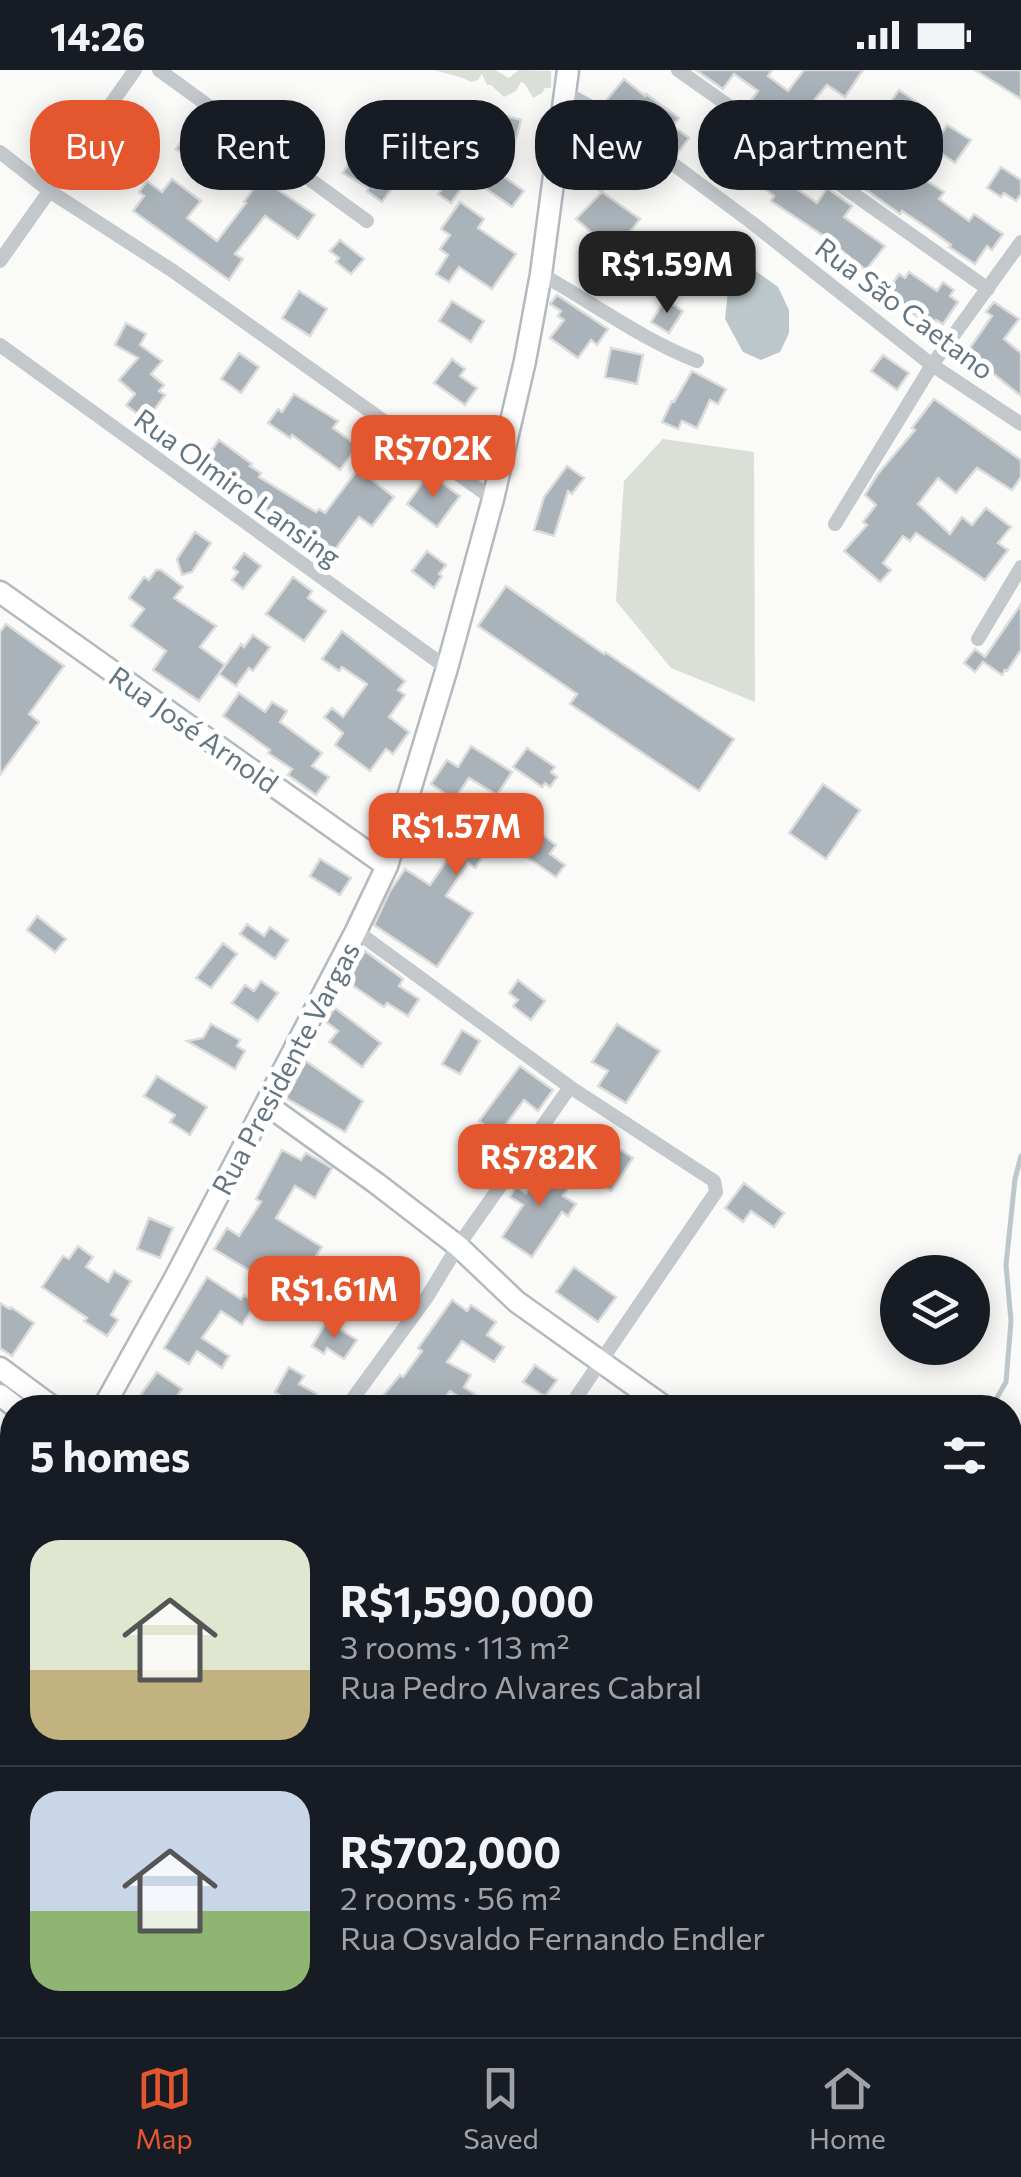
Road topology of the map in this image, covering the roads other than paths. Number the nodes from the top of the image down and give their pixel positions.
1 (135, 70) edge
2 (158, 70) edge
3 (568, 70) edge
4 (678, 70) edge
5 (566, 93) junction
6 (0, 152) edge
7 (51, 192) junction
8 (366, 222) dead end
9 (1021, 242) edge
10 (0, 261) edge
11 (541, 274) junction
12 (988, 289) junction
13 (0, 345) edge
14 (697, 361) dead end
15 (932, 366) junction
16 (1021, 424) edge
17 (493, 500) junction
18 (835, 524) dead end
19 (1021, 567) edge
20 (0, 592) edge
21 (978, 639) dead end
22 (447, 668) junction
23 (387, 866) junction
24 (356, 931) junction
25 (570, 1087) junction
26 (266, 1104) junction
27 (458, 1246) junction
28 (600, 1362) junction
29 (0, 1368) edge
30 (36, 1395) edge
31 (111, 1395) edge
32 (356, 1395) edge
33 (578, 1395) edge
34 (647, 1395) edge

1 - 7 street
2 - 8 street
3 - 5 main road, Rua Presidente Vargas
4 - 12 street
5 - 11 main road, Rua Presidente Vargas
5 - 15 street, Rua São Caetano
6 - 7 street
7 - 10 street
7 - 17 street
9 - 12 street
11 - 14 street
11 - 17 main road, Rua Presidente Vargas
12 - 15 street
13 - 22 street, Rua Olmiro Lansing
15 - 16 street, Rua São Caetano
15 - 18 street
17 - 22 main road, Rua Presidente Vargas
19 - 21 street
20 - 23 main road, Rua José Arnold
22 - 23 main road, Rua Presidente Vargas
23 - 24 main road, Rua Presidente Vargas
24 - 25 street
24 - 26 main road, Rua Presidente Vargas
25 - 27 street
25 - 28 street
26 - 27 main road
26 - 31 main road, Rua Presidente Vargas
27 - 28 main road
27 - 32 street
28 - 33 street
28 - 34 main road
29 - 30 main road

